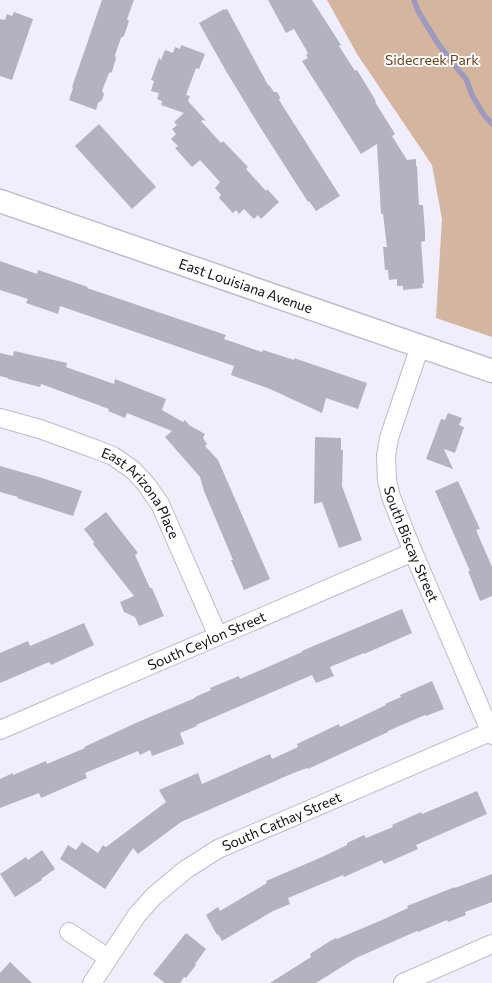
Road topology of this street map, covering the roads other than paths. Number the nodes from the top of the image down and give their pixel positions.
1 (0, 201) edge
2 (420, 346) junction
3 (492, 371) edge
4 (0, 418) edge
5 (413, 552) junction
6 (218, 636) junction
7 (0, 730) edge
8 (491, 734) edge
9 (69, 932) dead end
10 (492, 944) edge
11 (108, 958) junction
12 (92, 983) edge
13 (403, 983) edge

1 - 2 street, East Louisiana Avenue
2 - 3 street, East Louisiana Avenue
2 - 5 street, South Biscay Street
4 - 6 street, East Arizona Place
5 - 6 street, South Ceylon Street
5 - 8 street, South Biscay Street
6 - 7 street, South Ceylon Street
8 - 11 street, South Cathay Street
9 - 11 street
10 - 13 street
11 - 12 street, South Cathay Street

